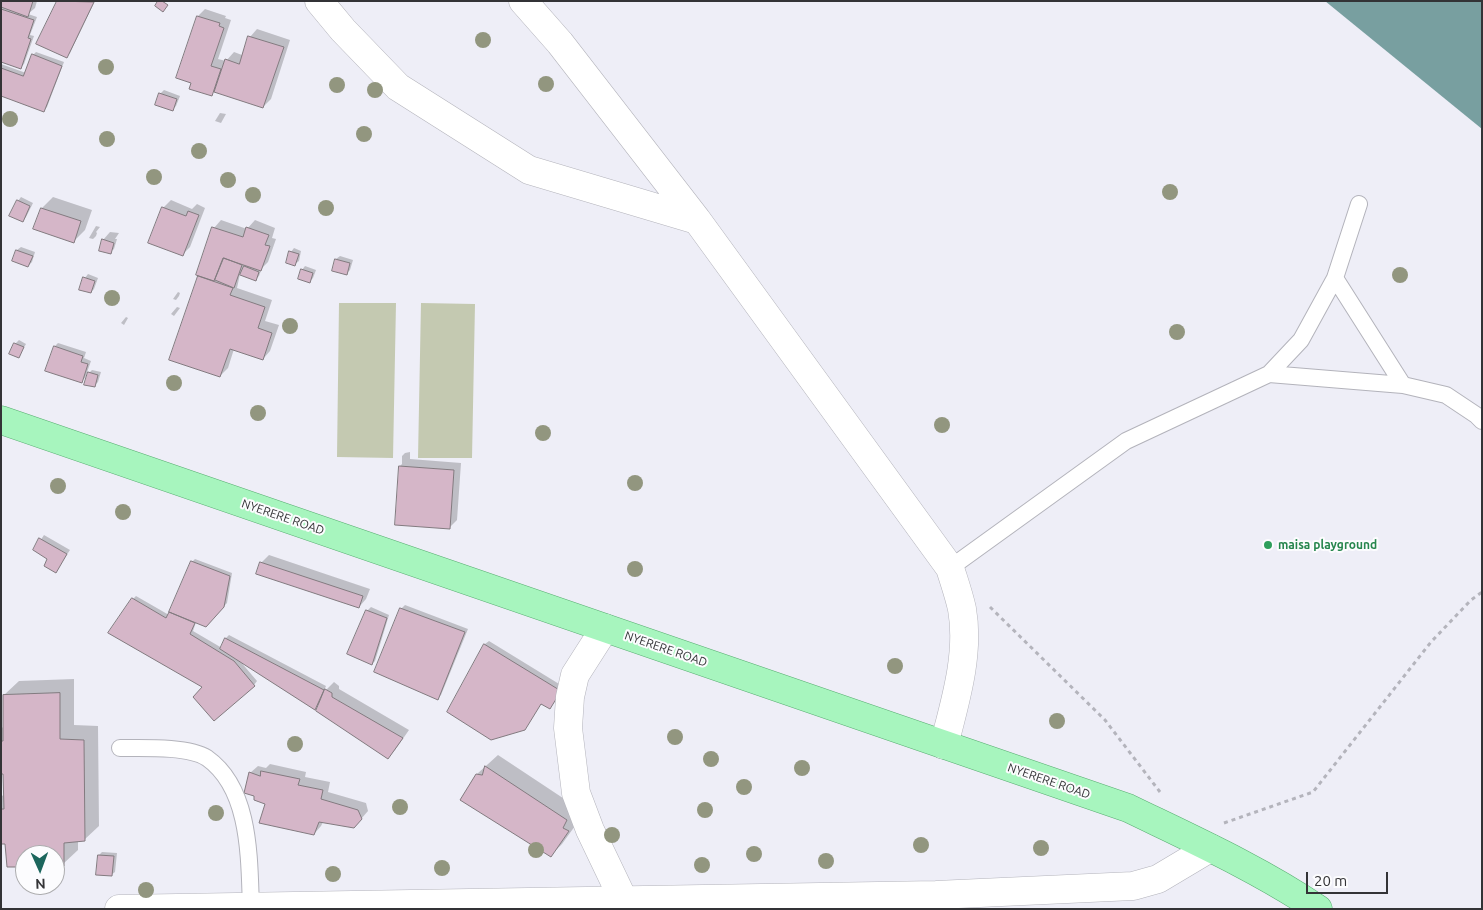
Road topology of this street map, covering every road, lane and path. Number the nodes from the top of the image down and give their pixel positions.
1 (319, 1) edge
2 (523, 1) edge
3 (1359, 204) dead end
4 (697, 220) junction
5 (1334, 278) junction
6 (1269, 374) junction
7 (1402, 385) junction
8 (1, 420) edge
9 (1482, 421) edge
10 (950, 568) junction
11 (1482, 592) edge
12 (985, 602) dead end
13 (605, 628) junction
14 (944, 746) junction
15 (120, 748) dead end
16 (1163, 796) dead end
17 (1186, 836) junction
18 (1210, 848) junction
19 (623, 899) junction
20 (937, 902) edge
21 (1304, 904) edge
22 (551, 905) edge
23 (328, 907) edge
24 (234, 908) edge
25 (118, 909) edge

1 - 4 street
2 - 4 street
3 - 5 lane
4 - 10 street
5 - 6 lane
5 - 7 lane
6 - 7 lane
6 - 10 lane
7 - 9 lane
8 - 13 main road, NYERERE ROAD
10 - 14 street
11 - 17 path
12 - 16 path
13 - 14 main road, NYERERE ROAD
13 - 19 street
14 - 17 main road, NYERERE ROAD
15 - 24 lane
17 - 18 main road, NYERERE ROAD
18 - 20 street
18 - 21 main road, NYERERE ROAD
19 - 20 street
19 - 22 street
22 - 23 street
23 - 24 street
24 - 25 street

